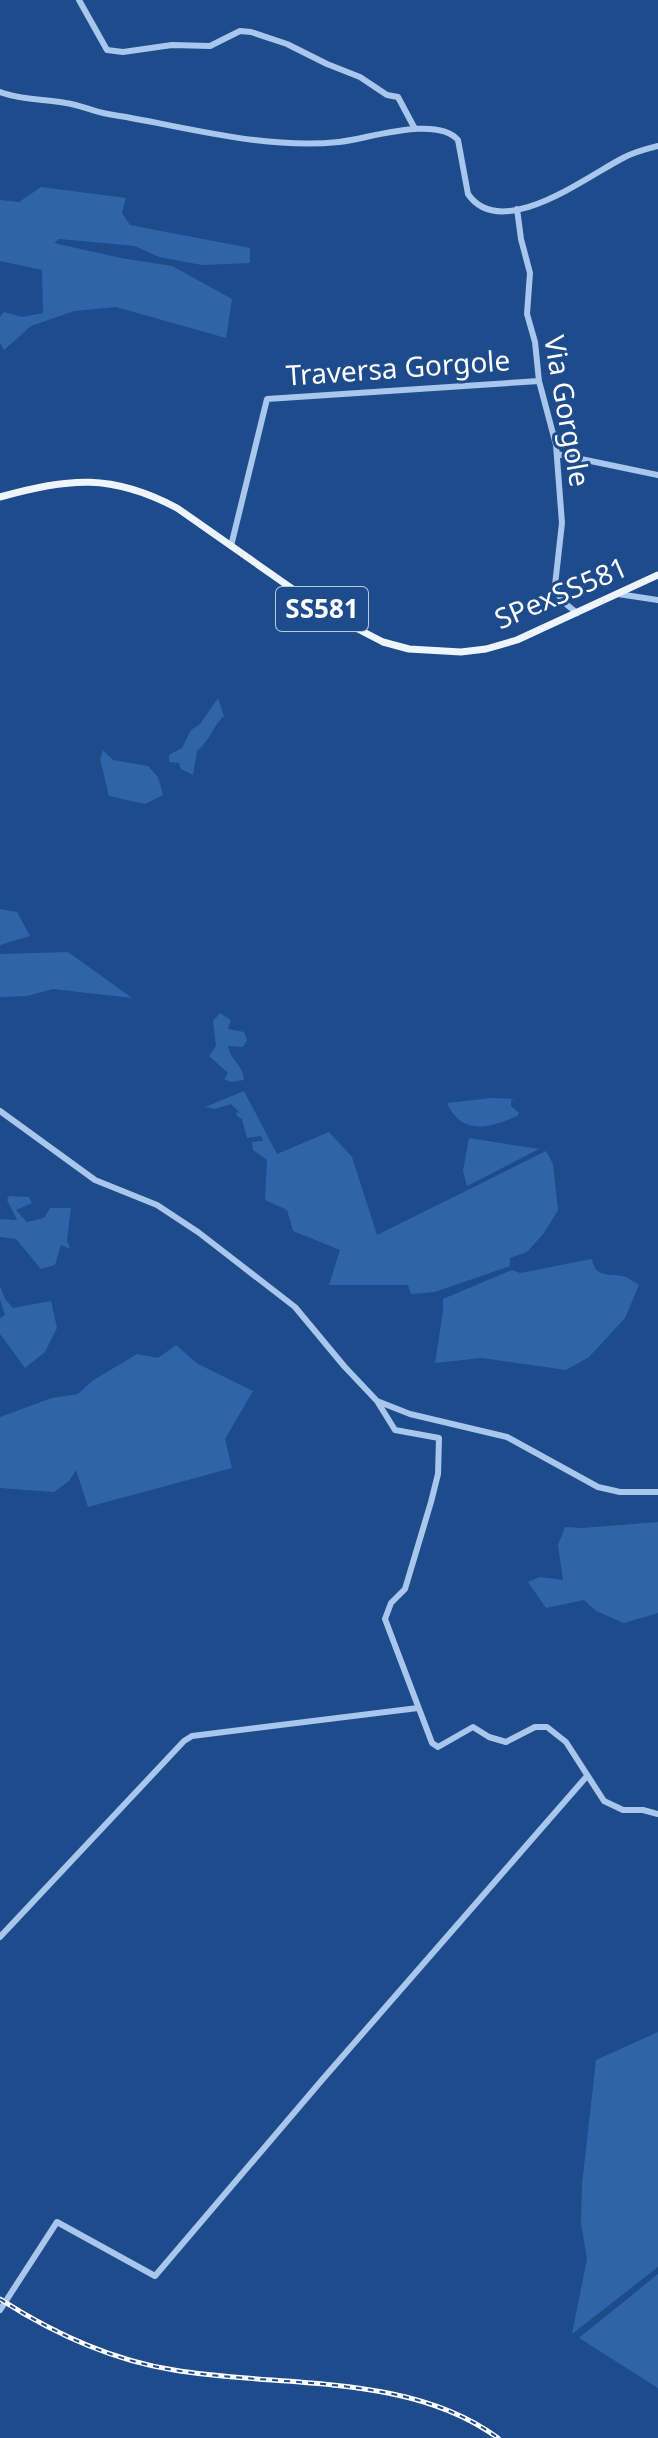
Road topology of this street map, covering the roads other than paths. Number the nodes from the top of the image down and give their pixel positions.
1 (79, 0) edge
2 (0, 92) edge
3 (415, 129) junction
4 (658, 146) edge
5 (517, 209) junction
6 (539, 381) junction
7 (557, 454) junction
8 (658, 475) edge
9 (0, 497) edge
10 (231, 546) junction
11 (658, 575) edge
12 (614, 594) junction
13 (658, 600) edge
14 (577, 613) junction
15 (0, 1111) edge
16 (377, 1401) junction
17 (454, 1423) junction
18 (439, 1438) junction
19 (658, 1492) edge
20 (418, 1708) junction
21 (587, 1776) junction
22 (658, 1814) edge
23 (0, 1937) edge
24 (0, 2310) edge

1 - 3 street
2 - 3 street
3 - 5 street
4 - 5 street
5 - 6 street, Via Gorgole
6 - 7 street, Via Gorgole
6 - 10 street, Traversa Gorgole
7 - 8 street
7 - 14 street, Via Gorgole
9 - 10 main road, SPexSS581 / SS581
10 - 14 main road, SPexSS581 / SS581
11 - 12 main road, SPexSS581 / SS581
12 - 13 street
12 - 14 main road, SPexSS581 / SS581
15 - 16 street
16 - 17 street
16 - 18 street
17 - 18 street
17 - 19 street
18 - 20 street
20 - 21 street
20 - 23 street
21 - 22 street
21 - 24 street

